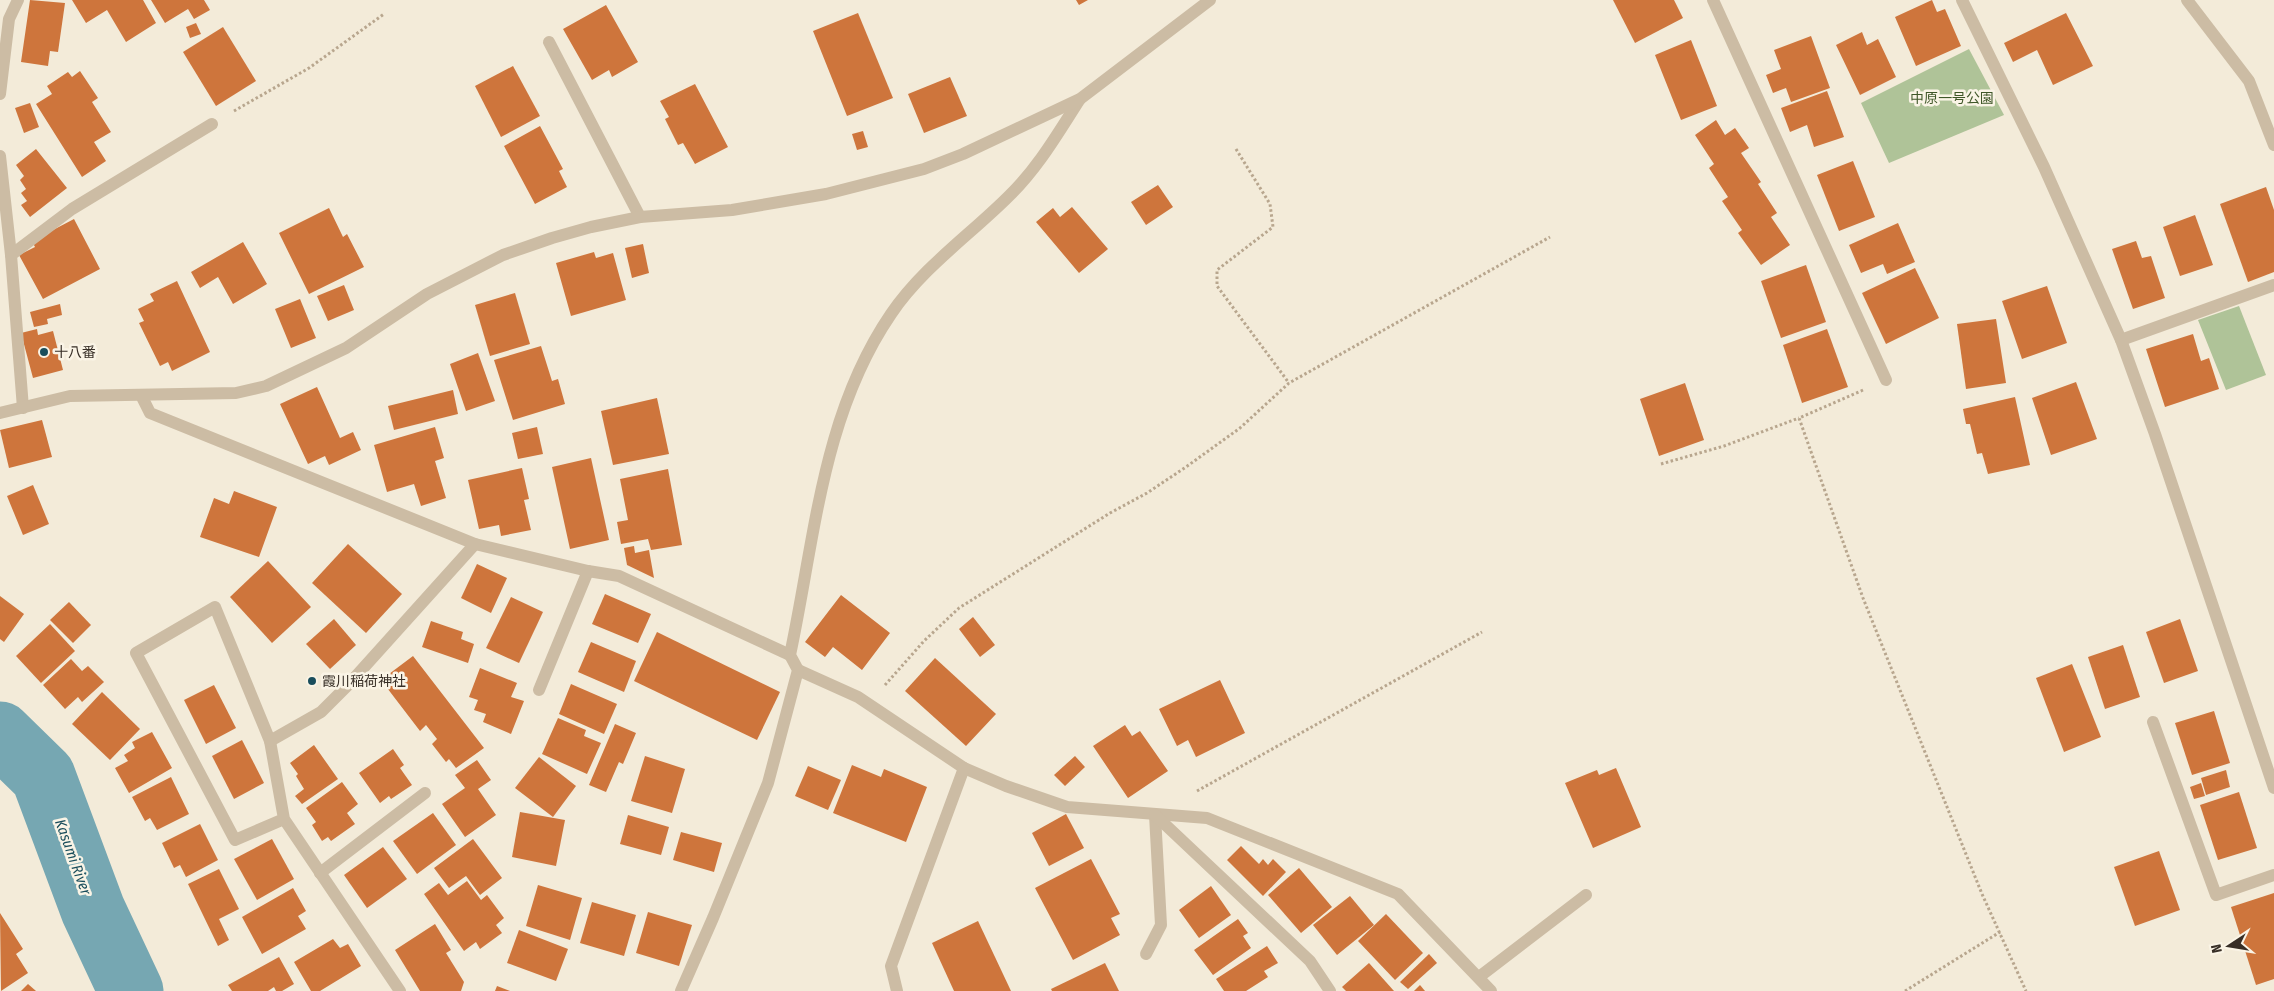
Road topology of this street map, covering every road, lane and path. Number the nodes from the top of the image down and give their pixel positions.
1 (18, 0) edge
2 (1210, 0) edge
3 (1713, 0) edge
4 (1962, 0) edge
5 (2187, 0) edge
6 (384, 14) dead end
7 (549, 42) dead end
8 (3, 45) edge
9 (0, 94) edge
10 (1080, 99) junction
11 (212, 124) joint
12 (2274, 145) edge
13 (1236, 149) dead end
14 (0, 156) edge
15 (640, 217) junction
16 (1550, 237) dead end
17 (11, 255) junction
18 (2274, 285) edge
19 (2120, 340) junction
20 (1886, 380) joint
21 (1289, 383) junction
22 (141, 395) junction
23 (23, 408) junction
24 (0, 413) edge
25 (1799, 418) junction
26 (1661, 464) dead end
27 (475, 544) junction
28 (588, 571) junction
29 (1482, 632) dead end
30 (790, 655) junction
31 (798, 670) junction
32 (539, 690) dead end
33 (868, 704) junction
34 (2153, 722) dead end
35 (270, 741) junction
36 (964, 768) junction
37 (2274, 788) edge
38 (426, 792) dead end
39 (1155, 815) junction
40 (284, 818) junction
41 (320, 873) junction
42 (2274, 875) edge
43 (1586, 895) dead end
44 (2000, 932) junction
45 (1146, 954) dead end
46 (1479, 977) junction
47 (400, 991) edge
48 (680, 991) edge
49 (897, 991) edge
50 (1330, 991) edge
51 (1490, 991) edge
52 (1905, 991) edge
53 (2026, 991) edge

1 - 8 street
2 - 10 street
3 - 20 street
4 - 19 street
5 - 12 street
6 - 11 path
7 - 15 street
8 - 9 street
10 - 15 street
10 - 30 street
11 - 17 street
13 - 21 path
14 - 17 street
15 - 22 street
16 - 21 path
17 - 23 street
18 - 19 street
19 - 37 street
20 - 25 path
21 - 33 path
22 - 23 street
22 - 27 street
23 - 24 street
25 - 26 path
25 - 44 path
27 - 28 street
27 - 35 street
28 - 30 street
28 - 32 street
29 - 39 path
30 - 31 street
31 - 33 street
31 - 48 street
33 - 36 street
34 - 42 street
35 - 40 street
35 - 40 street
36 - 39 street
36 - 49 street
38 - 41 street
39 - 45 street
39 - 46 street
39 - 50 street
40 - 41 street
41 - 47 street
43 - 46 street
44 - 52 path
44 - 53 path
46 - 51 street

